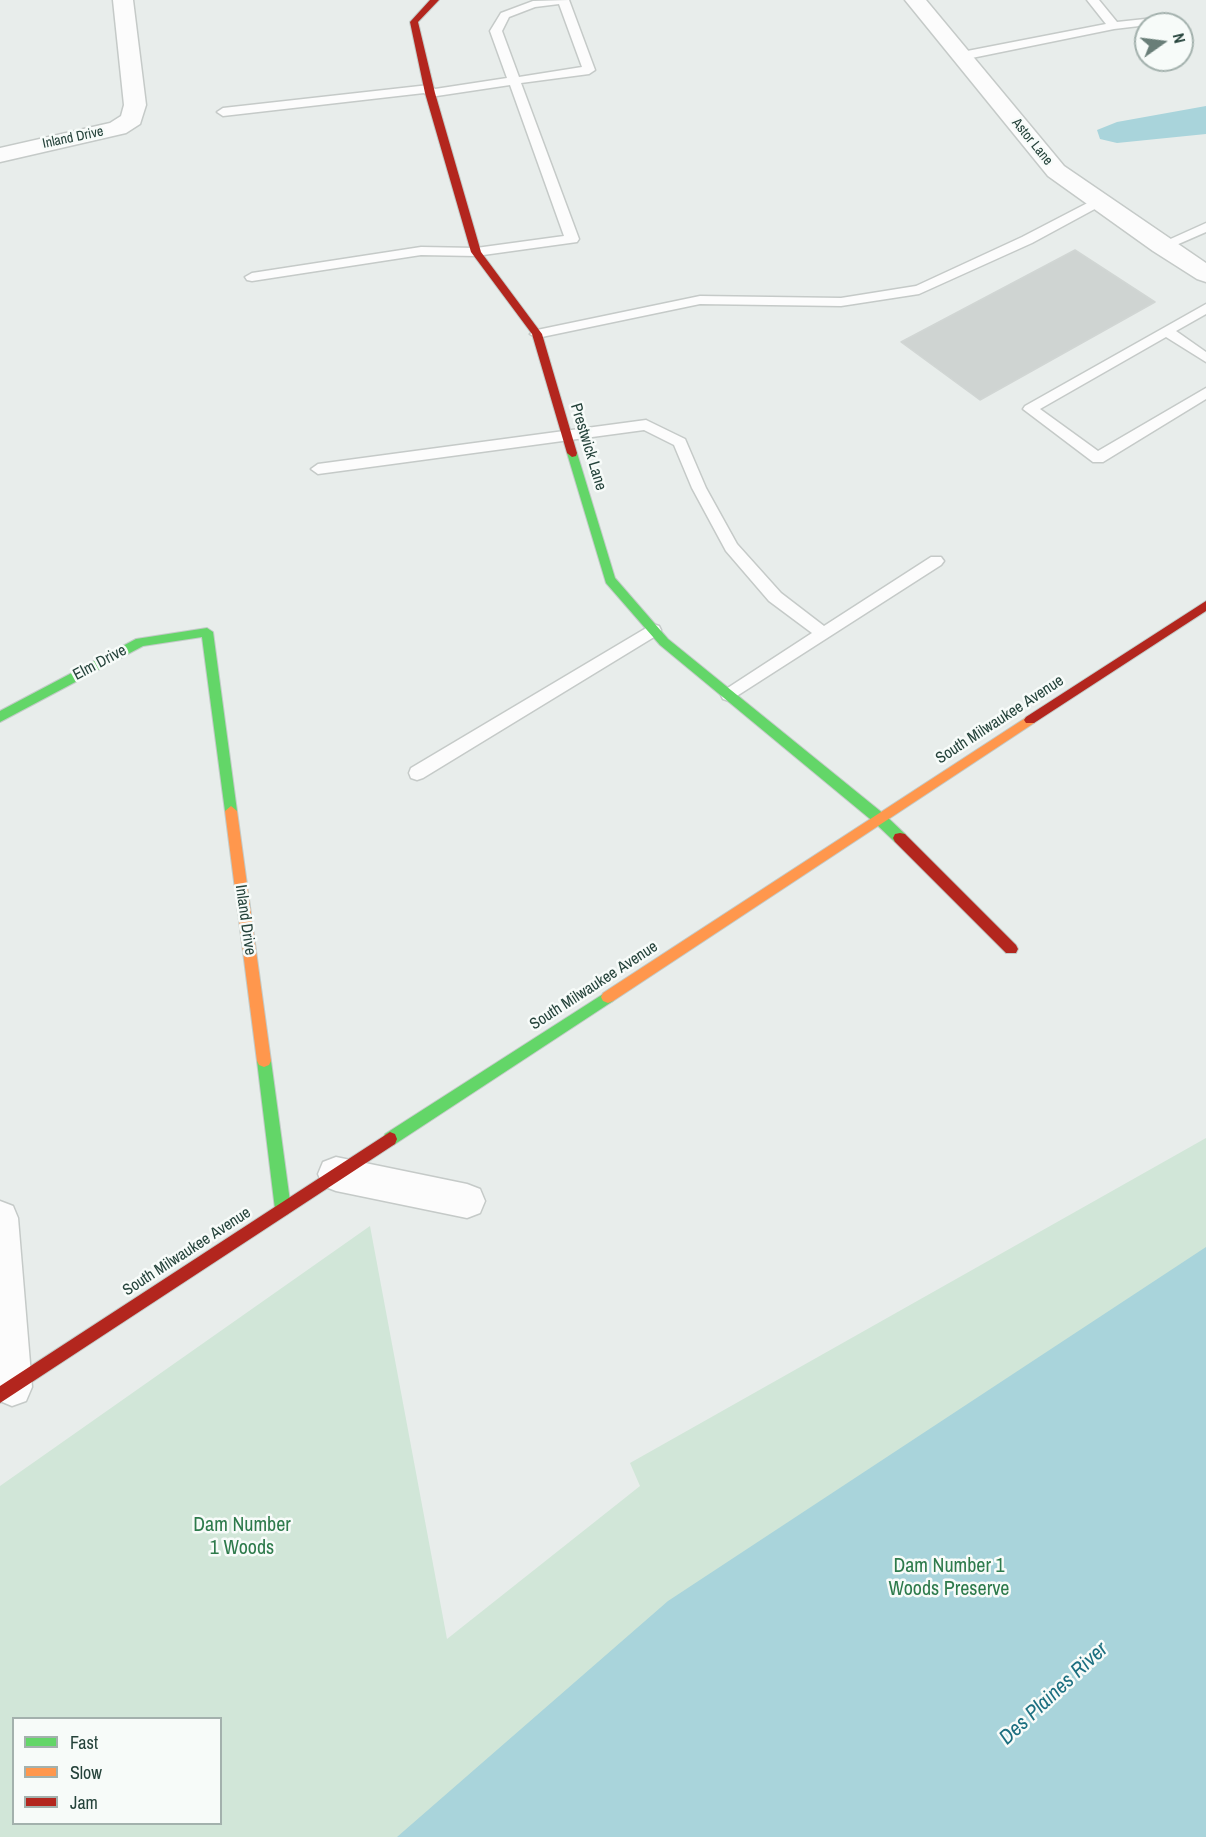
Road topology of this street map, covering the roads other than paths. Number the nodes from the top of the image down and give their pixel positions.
1 (123, 0) edge
2 (435, 0) edge
3 (563, 0) edge
4 (915, 0) edge
5 (1093, 0) edge
6 (1134, 24) edge
7 (1114, 26) junction
8 (962, 56) junction
9 (514, 80) junction
10 (429, 91) junction
11 (223, 112) dead end
12 (0, 155) edge
13 (1099, 201) junction
14 (1206, 227) edge
15 (1162, 246) junction
16 (476, 252) junction
17 (1206, 274) edge
18 (252, 277) dead end
19 (1206, 308) edge
20 (1166, 331) junction
21 (537, 334) junction
22 (1206, 358) edge
23 (1206, 393) edge
24 (567, 434) junction
25 (318, 469) dead end
26 (936, 561) dead end
27 (1206, 605) edge
28 (654, 630) junction
29 (207, 632) joint
30 (823, 633) junction
31 (729, 695) junction
32 (0, 717) edge
33 (417, 773) dead end
34 (879, 819) junction
35 (1011, 949) dead end
36 (336, 1174) junction
37 (466, 1201) dead end
38 (284, 1209) junction
39 (0, 1218) edge
40 (6, 1391) edge

1 - 12 street, Inland Drive
2 - 10 street, Prestwick Lane
3 - 9 lane
3 - 9 lane
4 - 8 street, Astor Lane
5 - 7 lane
6 - 7 lane
7 - 8 lane
8 - 13 street, Astor Lane
9 - 10 lane
9 - 16 lane
10 - 11 lane
10 - 16 street, Prestwick Lane
13 - 15 street, Astor Lane
13 - 21 lane
14 - 15 lane
15 - 17 street, Astor Lane
16 - 18 lane
16 - 21 street, Prestwick Lane
19 - 20 lane
20 - 22 lane
20 - 23 lane
21 - 24 street, Prestwick Lane
24 - 25 lane
24 - 28 street, Prestwick Lane
24 - 30 lane
26 - 30 lane
27 - 34 street, South Milwaukee Avenue
28 - 31 street, Prestwick Lane
28 - 33 lane
29 - 32 street, Elm Drive
29 - 38 street, Inland Drive
30 - 31 lane
31 - 34 street, Prestwick Lane
34 - 35 street, Prestwick Lane
34 - 36 street, South Milwaukee Avenue
36 - 37 street
36 - 38 street, South Milwaukee Avenue
38 - 40 street, South Milwaukee Avenue
39 - 40 street

